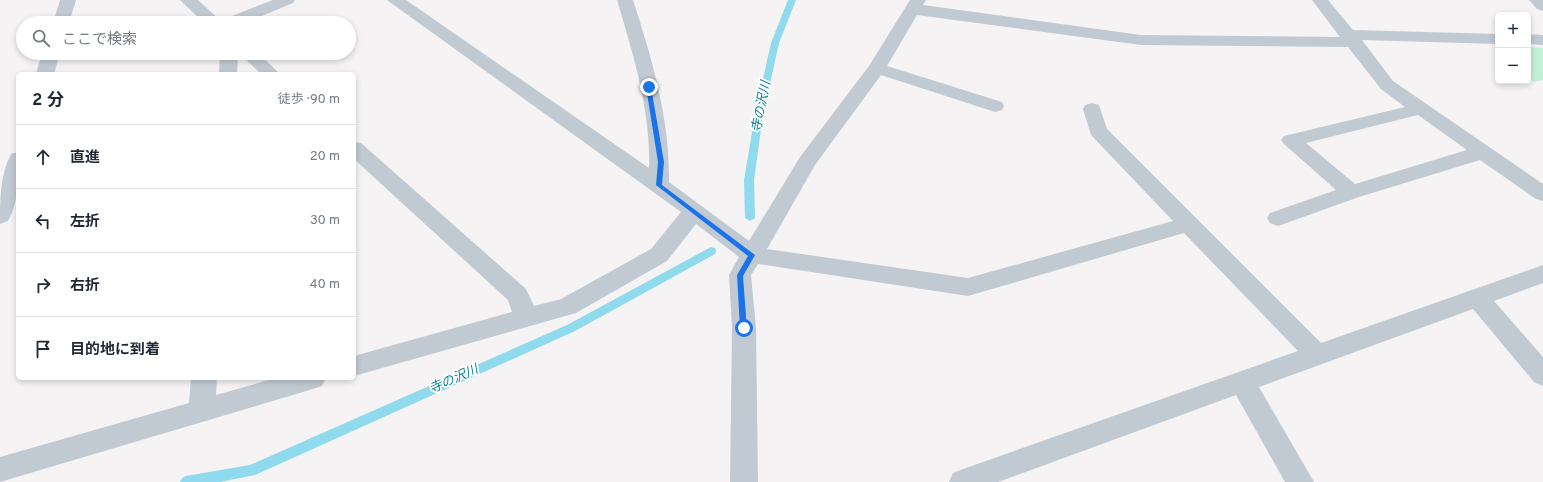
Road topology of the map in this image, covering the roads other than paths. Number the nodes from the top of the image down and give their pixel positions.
1 (68, 0) edge
2 (188, 0) edge
3 (287, 0) edge
4 (395, 0) edge
5 (625, 0) edge
6 (1320, 0) edge
7 (1537, 0) edge
8 (916, 4) edge
9 (1543, 6) edge
10 (63, 16) edge
11 (206, 16) edge
12 (247, 16) edge
13 (1351, 38) junction
14 (1495, 39) edge
15 (1531, 39) edge
16 (1543, 40) edge
17 (49, 60) edge
18 (229, 60) edge
19 (256, 60) edge
20 (877, 68) junction
21 (46, 72) edge
22 (228, 72) edge
23 (269, 72) edge
24 (995, 106) dead end
25 (1092, 108) dead end
26 (1420, 108) junction
27 (356, 150) edge
28 (1483, 152) junction
29 (16, 165) edge
30 (659, 185) junction
31 (1352, 192) junction
32 (1543, 194) edge
33 (693, 212) junction
34 (0, 216) edge
35 (1278, 218) dead end
36 (1188, 224) junction
37 (752, 255) junction
38 (1543, 274) edge
39 (1478, 298) junction
40 (526, 317) junction
41 (1318, 356) junction
42 (356, 365) edge
43 (1543, 375) edge
44 (204, 380) edge
45 (306, 380) edge
46 (1243, 383) junction
47 (202, 410) junction
48 (0, 470) edge
49 (744, 482) edge
50 (963, 482) edge
51 (1300, 482) edge

1 - 10 street
2 - 11 street
3 - 12 street
4 - 30 street
5 - 30 street
6 - 13 street
7 - 9 street
8 - 13 street
8 - 20 street
13 - 14 street
13 - 26 street
15 - 16 street
17 - 21 street
18 - 22 street
19 - 23 street
20 - 24 street
20 - 37 street
25 - 36 street
26 - 28 street
26 - 31 street
27 - 40 street
28 - 31 street
28 - 32 street
29 - 34 street
30 - 33 street
31 - 35 street
33 - 37 street
33 - 40 street
36 - 37 street
36 - 41 street
37 - 49 street
38 - 39 street
39 - 41 street
39 - 43 street
40 - 42 street
41 - 46 street
44 - 47 street
45 - 47 street
46 - 50 street
46 - 51 street
47 - 48 street

